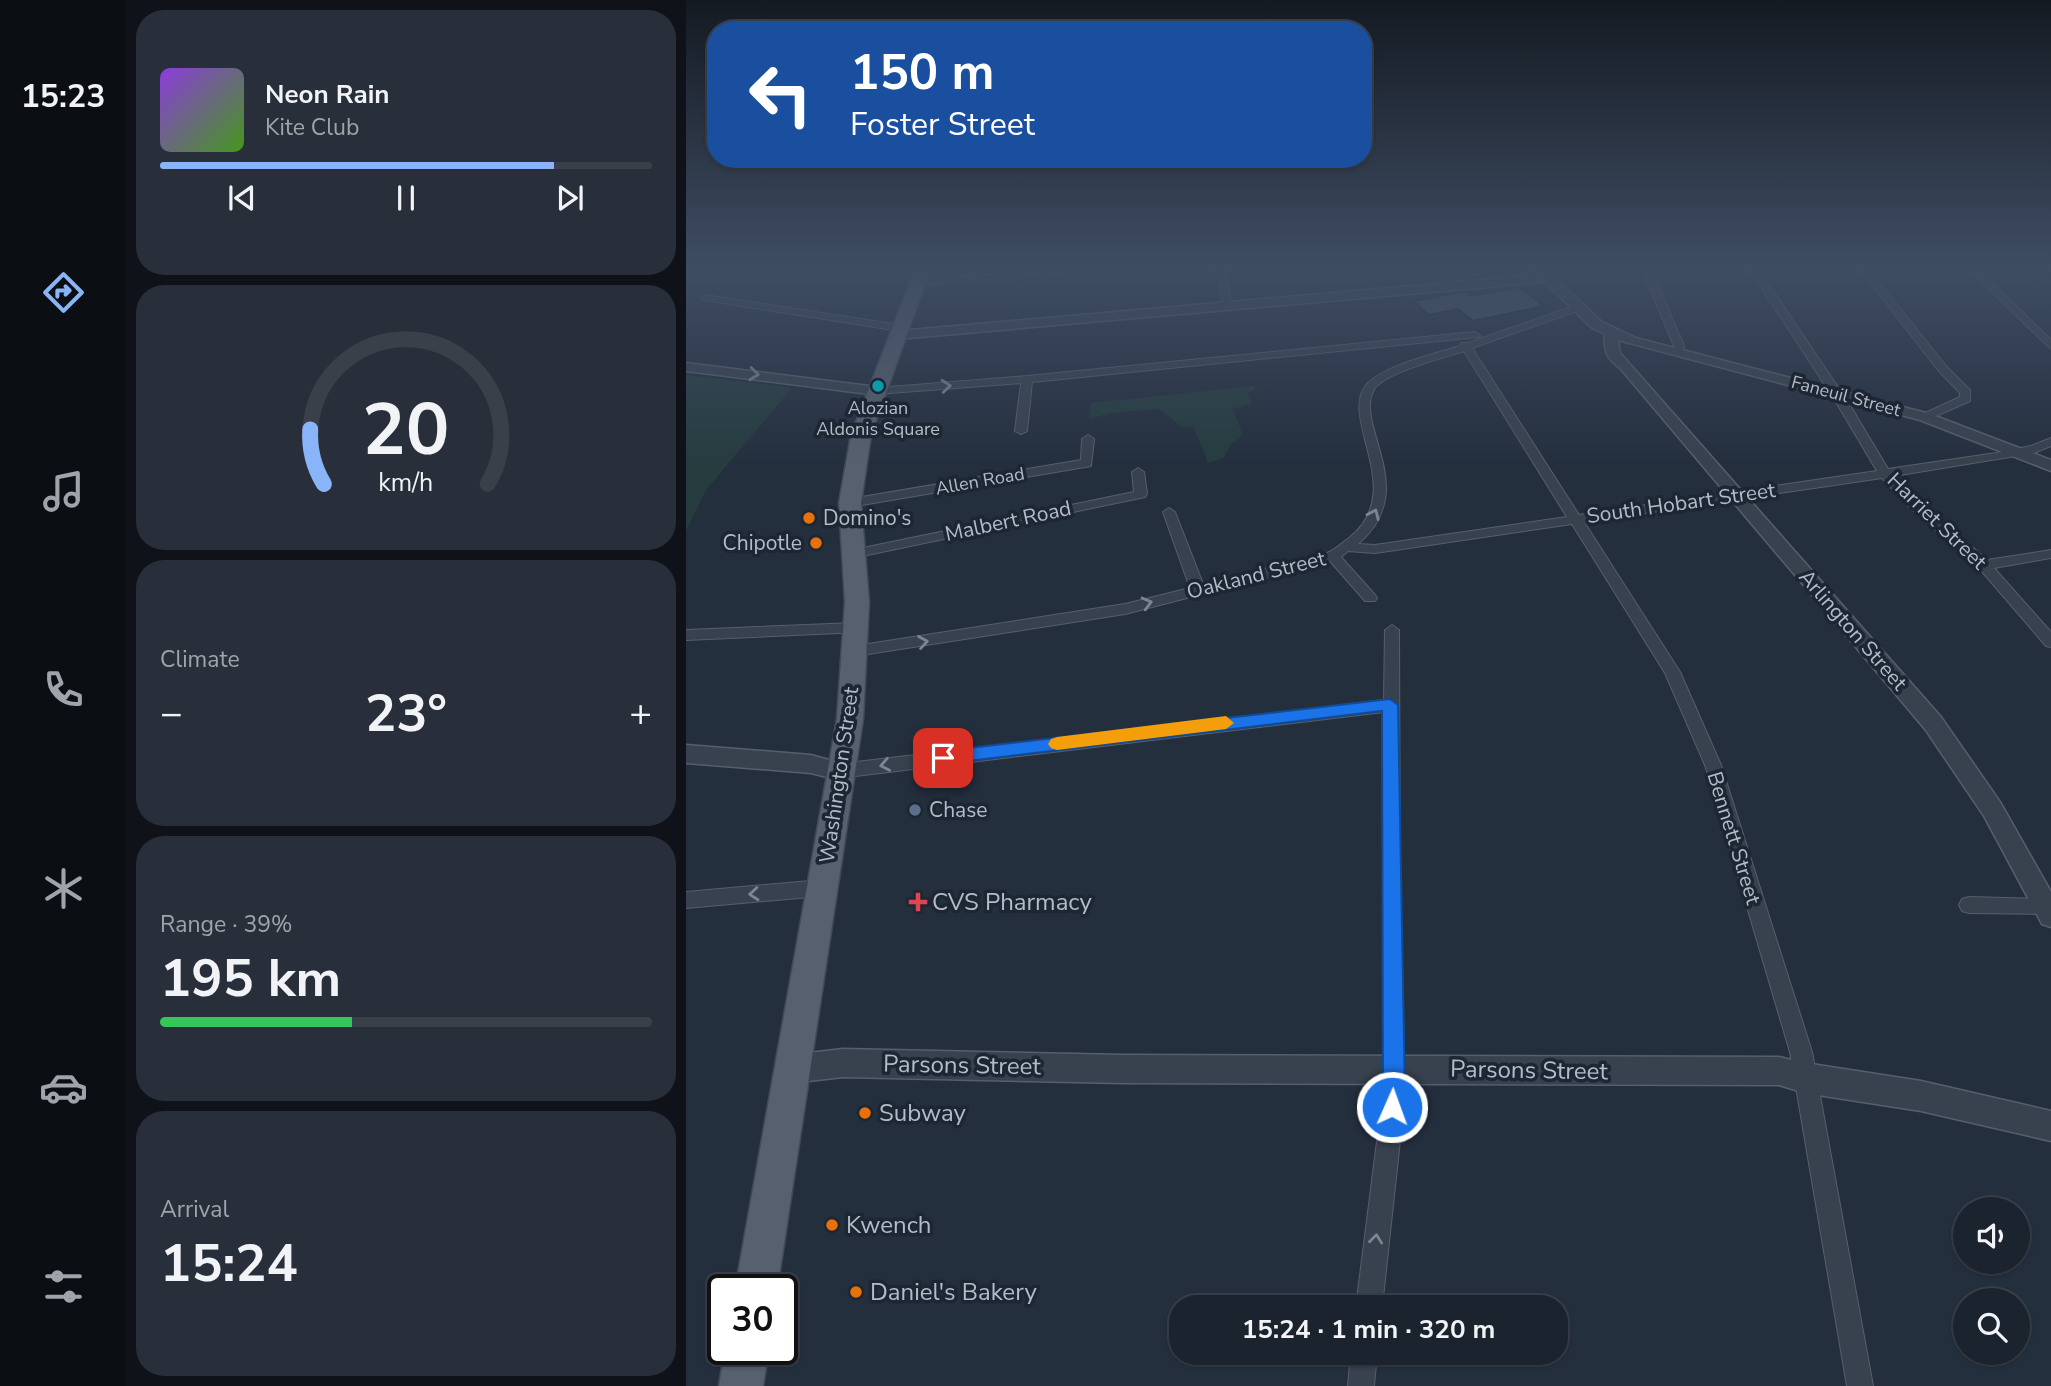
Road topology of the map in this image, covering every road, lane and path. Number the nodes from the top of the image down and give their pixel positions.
1 (899, 331) edge
2 (1506, 332) edge
3 (1609, 332) edge
4 (1673, 332) edge
5 (1794, 332) edge
6 (1913, 332) edge
7 (2036, 332) edge
8 (1502, 333) junction
9 (1612, 333) junction
10 (1631, 341) junction
11 (1465, 345) junction
12 (2051, 346) edge
13 (1679, 353) junction
14 (1625, 365) junction
15 (686, 367) edge
16 (1027, 379) junction
17 (877, 391) junction
18 (1834, 392) junction
19 (1925, 417) junction
20 (1021, 430) dead end
21 (1088, 439) dead end
22 (2051, 442) edge
23 (2017, 453) junction
24 (2051, 466) edge
25 (1138, 472) dead end
26 (1885, 474) junction
27 (1737, 496) junction
28 (850, 503) junction
29 (1169, 512) dead end
30 (1577, 518) junction
31 (1339, 551) junction
32 (853, 554) junction
33 (2051, 554) edge
34 (1984, 565) junction
35 (1198, 590) junction
36 (1370, 598) dead end
37 (1392, 630) dead end
38 (686, 635) edge
39 (855, 640) junction
40 (2051, 642) edge
41 (1390, 705) junction
42 (686, 754) edge
43 (839, 771) junction
44 (822, 888) junction
45 (686, 900) edge
46 (1969, 905) dead end
47 (2049, 911) edge
48 (791, 1069) junction
49 (1393, 1069) junction
50 (1805, 1078) junction
51 (2051, 1126) edge
52 (759, 1274) edge
53 (1370, 1295) edge
54 (744, 1365) edge
55 (1363, 1365) edge
56 (741, 1386) edge
57 (1361, 1386) edge
58 (1860, 1386) edge

1 - 17 main road, Washington Street
2 - 8 street, Oakland Street
3 - 9 street, Faneuil Street
4 - 13 street
5 - 18 street, Harriet Street
6 - 19 street
7 - 12 street
8 - 11 street, Oakland Street
8 - 16 street
9 - 10 street, Faneuil Street
9 - 14 street, Arlington Street
10 - 13 street, Faneuil Street
10 - 14 street
11 - 30 street, Bennett Street
31 -> 11 street, Oakland Street
13 - 18 street, Faneuil Street
14 - 27 street, Arlington Street
15 -> 17 street
17 -> 16 street
16 - 20 street
17 - 28 main road, Washington Street
18 - 19 street, Faneuil Street
18 - 26 street, Harriet Street
19 - 23 street, Faneuil Street
21 - 28 street, Allen Road
22 - 23 street, South Hobart Street
23 - 24 street, Faneuil Street
23 - 26 street, South Hobart Street
25 - 32 street, Malbert Road
26 - 27 street, South Hobart Street
26 - 34 street, Harriet Street
27 - 30 street, South Hobart Street
27 - 47 street, Arlington Street
28 - 32 main road, Washington Street
29 - 35 street
30 - 31 street, South Hobart Street
30 - 50 street, Bennett Street
31 - 35 street, Oakland Street
31 - 36 street
32 - 39 main road, Washington Street
33 - 34 street
34 - 40 street, Harriet Street
39 -> 35 street, Oakland Street
37 - 41 street
38 - 39 street, Oakland Street
39 - 43 main road, Washington Street
41 -> 43 street
41 - 49 street
42 - 43 street
43 - 44 main road, Washington Street
44 -> 45 street
44 - 48 main road, Washington Street
46 - 47 street
48 - 49 street, Parsons Street
48 - 52 main road, Washington Street
49 - 50 street, Parsons Street
53 -> 49 street
50 - 51 street, Parsons Street
50 - 58 street, Bennett Street
54 - 56 main road
55 - 57 street

